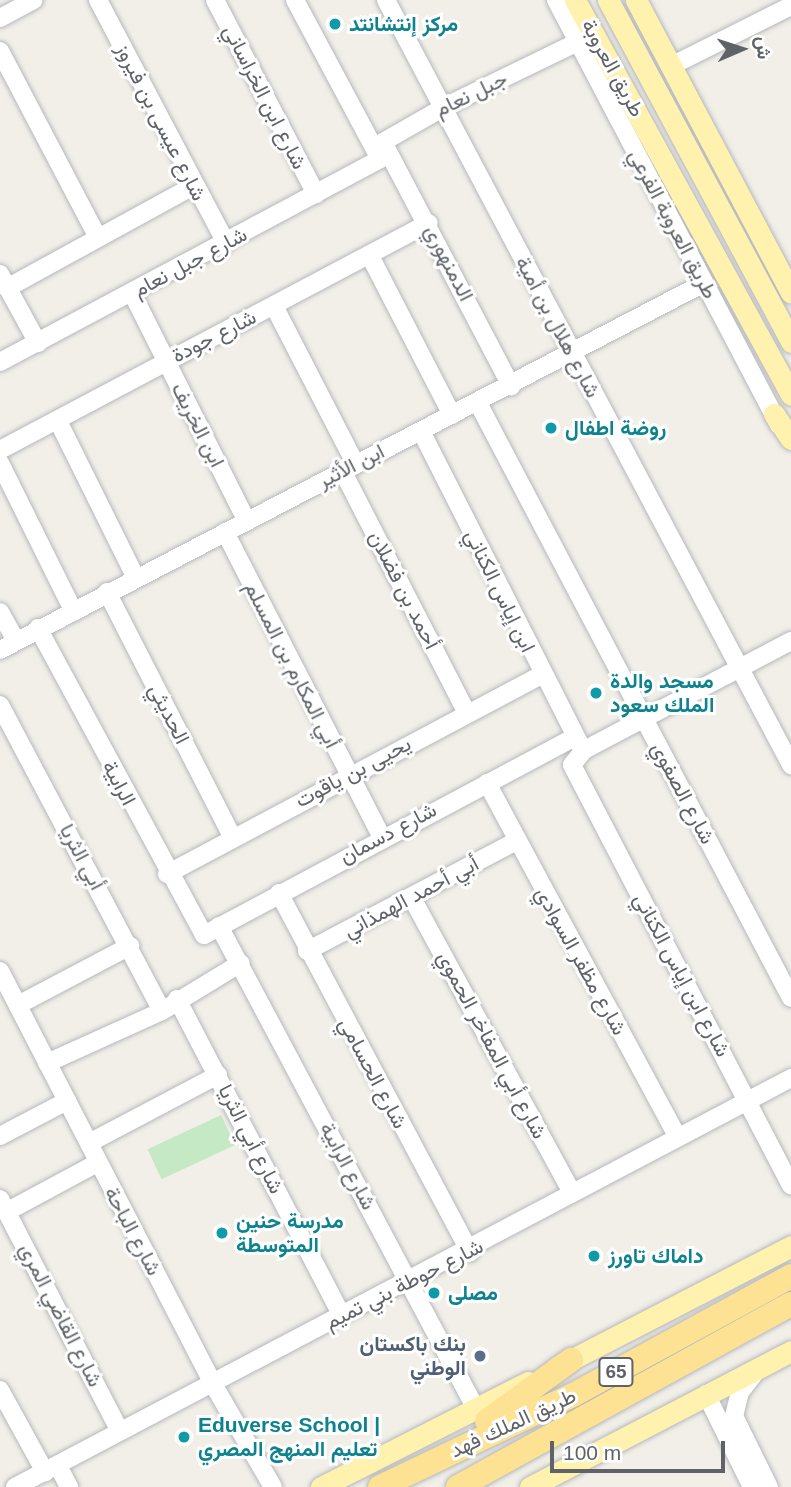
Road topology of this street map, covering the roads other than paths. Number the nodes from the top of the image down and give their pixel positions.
1 (34, 0) edge
2 (98, 0) edge
3 (215, 0) edge
4 (295, 0) edge
5 (386, 0) edge
6 (556, 0) edge
7 (575, 0) edge
8 (608, 0) edge
9 (636, 0) edge
10 (791, 6) edge
11 (0, 18) edge
12 (578, 42) junction
13 (0, 51) edge
14 (673, 65) junction
15 (444, 107) junction
16 (382, 150) junction
17 (193, 186) junction
18 (316, 194) junction
19 (429, 223) junction
20 (99, 238) junction
21 (226, 243) junction
22 (370, 256) junction
23 (4, 281) edge
24 (704, 283) junction
25 (790, 289) edge
26 (132, 293) junction
27 (274, 306) junction
28 (38, 342) junction
29 (791, 342) edge
30 (571, 354) junction
31 (166, 361) junction
32 (0, 362) edge
33 (511, 386) junction
34 (791, 395) edge
35 (478, 402) junction
36 (774, 414) junction
37 (452, 415) junction
38 (58, 421) junction
39 (421, 431) junction
40 (791, 439) edge
41 (791, 448) edge
42 (0, 450) edge
43 (0, 463) edge
44 (349, 466) junction
45 (246, 520) junction
46 (225, 532) junction
47 (135, 576) junction
48 (107, 592) junction
49 (0, 612) edge
50 (74, 612) junction
51 (38, 628) junction
52 (791, 641) edge
53 (8, 645) edge
54 (739, 668) junction
55 (542, 675) junction
56 (0, 705) edge
57 (466, 711) junction
58 (644, 719) junction
59 (579, 743) junction
60 (791, 765) edge
61 (348, 776) junction
62 (487, 783) junction
63 (381, 835) junction
64 (232, 836) junction
65 (516, 842) junction
66 (167, 874) junction
67 (279, 893) junction
68 (412, 898) junction
69 (211, 930) junction
70 (130, 946) junction
71 (307, 951) junction
72 (241, 963) junction
73 (0, 971) edge
74 (791, 998) edge
75 (177, 999) junction
76 (19, 1005) junction
77 (162, 1011) junction
78 (47, 1063) junction
79 (218, 1074) junction
80 (791, 1078) edge
81 (747, 1098) junction
82 (66, 1101) junction
83 (0, 1136) edge
84 (678, 1137) junction
85 (89, 1143) junction
86 (97, 1163) junction
87 (791, 1185) edge
88 (572, 1193) junction
89 (4, 1205) edge
90 (791, 1246) edge
91 (470, 1252) junction
92 (791, 1276) edge
93 (410, 1283) junction
94 (791, 1304) edge
95 (342, 1316) junction
96 (791, 1350) edge
97 (571, 1360) junction
98 (758, 1368) junction
99 (213, 1384) junction
100 (0, 1390) edge
101 (706, 1394) junction
102 (475, 1407) junction
103 (120, 1431) junction
104 (728, 1441) junction
105 (437, 1459) junction
106 (52, 1469) junction
107 (15, 1487) edge
108 (69, 1487) edge
109 (273, 1487) edge
110 (321, 1487) edge
111 (380, 1487) edge
112 (458, 1487) edge
113 (530, 1487) edge
114 (752, 1487) edge
115 (769, 1487) edge

1 - 11 street
2 - 17 street, شارع عيسى بن فيروز
3 - 18 street, شارع ابن الخراساني
4 - 16 street, الدمنهوري
5 - 15 street, شارع هلال بن أمية
6 - 12 street, طريق العروبة الفرعي
7 - 34 main road, طريق العروبة
8 - 29 main road, طريق العروبة
9 - 14 main road
10 - 14 street
12 - 15 street, جبل نعام
12 - 24 street, طريق العروبة الفرعي
13 - 20 street
14 - 25 main road
15 - 16 street, جبل نعام
15 - 30 street, شارع هلال بن أمية
16 - 18 street, شارع جبل نعام
16 - 19 street, الدمنهوري
17 - 20 street
17 - 21 street, شارع عيسى بن فيروز
18 - 21 street, شارع جبل نعام
19 - 22 street, شارع جودة
19 - 33 street, الدمنهوري
20 - 23 street
21 - 26 street, شارع جبل نعام
22 - 27 street, شارع جودة
22 - 37 street
23 - 28 street
24 - 30 street, ابن الأثير
24 - 36 street, طريق العروبة الفرعي
26 - 28 street, شارع جبل نعام
26 - 31 street, ابن الخريف
27 - 31 street, شارع جودة
27 - 44 street, أحمد بن فضلان
28 - 32 street, شارع جبل نعام
30 - 33 street, ابن الأثير
30 - 54 street, شارع هلال بن أمية
31 - 38 street, شارع جودة
31 - 45 street, ابن الخريف
33 - 35 street, ابن الأثير
35 - 37 street, ابن الأثير
35 - 58 street, شارع الصفوي
36 - 40 main road
36 - 41 street, طريق العروبة الفرعي
37 - 39 street, ابن الأثير
38 - 42 street, شارع جودة
38 - 47 street
39 - 44 street, ابن الأثير
39 - 55 street, ابن إياس الكناني
43 - 50 street
44 - 45 street, ابن الأثير
44 - 57 street, أحمد بن فضلان
45 - 46 street, ابن الأثير
46 - 47 street, ابن الأثير
46 - 61 street, أبي المكارم بن المسلم
47 - 48 street, ابن الأثير
48 - 50 street, ابن الأثير
48 - 64 street, الحديثي
49 - 53 street
50 - 51 street, ابن الأثير
51 - 53 street, ابن الأثير
51 - 66 street, الرابية
52 - 54 street, شارع دسمان
54 - 58 street, شارع دسمان
54 - 60 street, شارع هلال بن أمية
55 - 57 street, يحيى بن ياقوت
55 - 59 street, ابن إياس الكناني
56 - 70 street, أبي الثريا
57 - 61 street, يحيى بن ياقوت
58 - 59 street, شارع دسمان
58 - 74 street, شارع الصفوي
59 - 62 street, شارع دسمان
59 - 81 street, شارع ابن إياس الكناني
61 - 63 street, أبي المكارم بن المسلم
61 - 64 street, يحيى بن ياقوت
62 - 63 street, شارع دسمان
62 - 65 street, شارع مظفر السوادي
63 - 67 street, شارع دسمان
64 - 66 street, يحيى بن ياقوت
65 - 68 street, أبي أحمد الهمذاني
65 - 84 street, شارع مظفر السوادي
66 - 69 street, الرابية
67 - 69 street, شارع دسمان
67 - 71 street, شارع الحسامي
68 - 71 street, أبي أحمد الهمذاني
68 - 88 street, شارع أبي المفاخر الحموي
69 - 72 street, شارع الرابية
70 - 76 street
70 - 77 street, أبي الثريا
71 - 91 street, شارع الحسامي
72 - 75 street
72 - 93 street, شارع الرابية
73 - 76 street, شارع الباحة
75 - 77 street
75 - 79 street, شارع أبي الثريا
76 - 78 street, شارع الباحة
77 - 78 street
78 - 82 street, شارع الباحة
79 - 85 street
79 - 95 street, شارع أبي الثريا
80 - 81 street, شارع حوطة بني تميم
81 - 84 street, شارع حوطة بني تميم
81 - 87 street, شارع ابن إياس الكناني
82 - 83 street
82 - 85 street, شارع الباحة
84 - 88 street, شارع حوطة بني تميم
85 - 86 street, شارع الباحة
86 - 89 street
86 - 99 street, شارع الباحة
88 - 91 street, شارع حوطة بني تميم
89 - 103 street, شارع القاضي المري
90 - 97 main road
91 - 93 street, شارع حوطة بني تميم
92 - 105 highway, طريق الملك فهد / 65
93 - 95 street, شارع حوطة بني تميم
93 - 102 street, شارع الرابية
94 - 112 highway, طريق الملك فهد / 65
95 - 99 street, شارع حوطة بني تميم
96 - 98 main road
97 - 102 main road
97 - 105 highway
98 - 101 main road
98 - 115 street
99 - 103 street, شارع حوطة بني تميم
99 - 109 street, شارع الباحة
100 - 106 street
101 - 104 street
101 - 113 main road
102 - 110 main road
103 - 106 street, شارع حوطة بني تميم
104 - 114 street
104 - 115 street
105 - 111 highway, طريق الملك فهد / 65
106 - 107 street, شارع حوطة بني تميم
106 - 108 street

